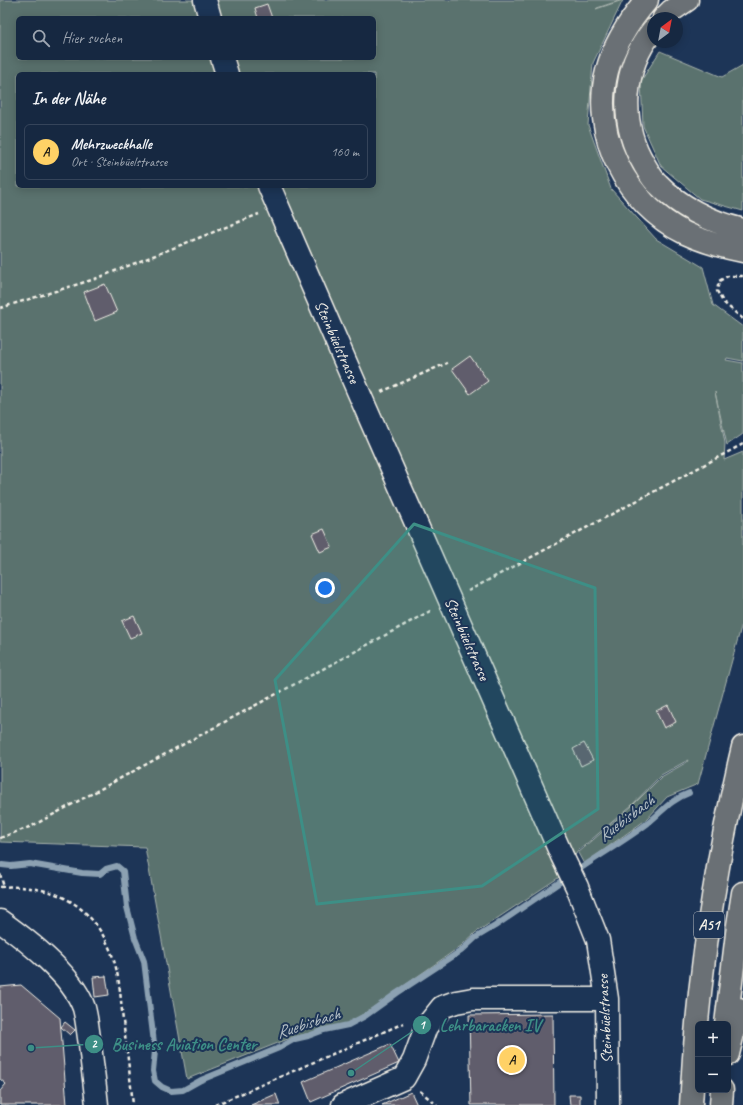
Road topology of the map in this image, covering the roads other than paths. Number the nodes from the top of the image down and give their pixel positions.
1 (205, 0) edge
2 (647, 0) edge
3 (687, 0) edge
4 (670, 12) edge
5 (209, 16) edge
6 (647, 39) edge
7 (223, 60) edge
8 (226, 72) edge
9 (270, 188) edge
10 (743, 230) edge
11 (743, 251) edge
12 (743, 747) edge
13 (743, 893) edge
14 (0, 921) edge
15 (743, 993) edge
16 (607, 999) junction
17 (726, 1021) edge
18 (731, 1042) edge
19 (722, 1093) edge
20 (97, 1105) edge
21 (343, 1105) edge
22 (608, 1105) edge
23 (691, 1105) edge
24 (721, 1105) edge

1 - 5 street
2 - 11 highway
3 - 4 highway
6 - 10 highway
7 - 8 street
9 - 16 street, Steinbüelstrasse
12 - 23 highway, A51
13 - 17 highway, A51
14 - 20 street
15 - 18 highway
16 - 21 street
16 - 22 street, Steinbüelstrasse
19 - 24 highway

